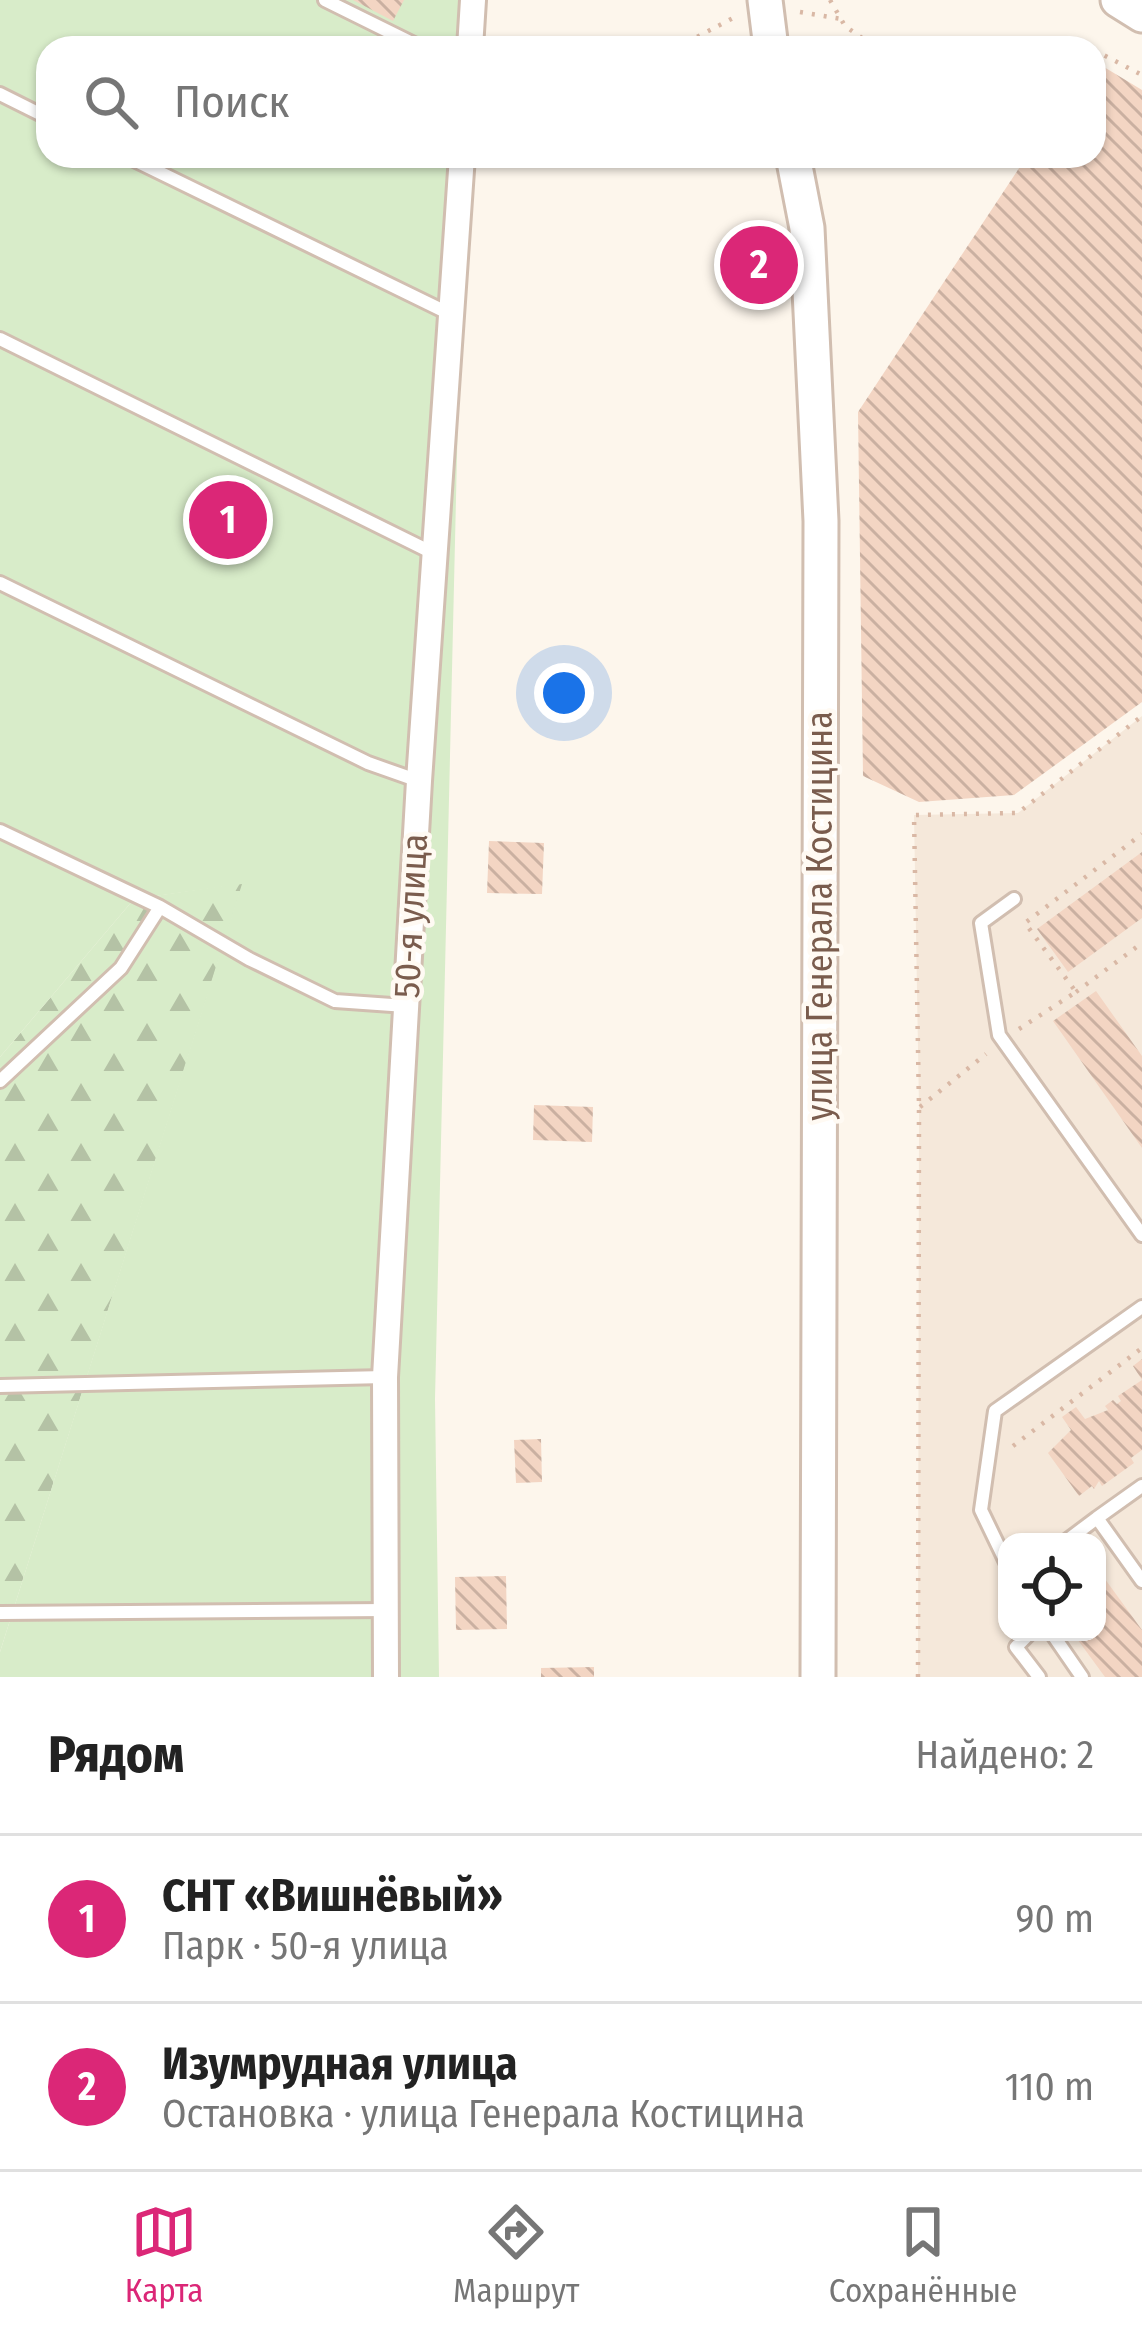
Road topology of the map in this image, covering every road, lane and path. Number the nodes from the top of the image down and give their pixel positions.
1 (325, 0) edge
2 (473, 0) edge
3 (830, 0) edge
4 (1118, 0) edge
5 (751, 8) edge
6 (800, 12) dead end
7 (1142, 15) edge
8 (842, 19) junction
9 (398, 36) edge
10 (471, 36) edge
11 (698, 36) edge
12 (765, 36) edge
13 (862, 36) edge
14 (1106, 56) edge
15 (1142, 75) edge
16 (0, 94) edge
17 (36, 112) edge
18 (151, 168) edge
19 (461, 168) edge
20 (795, 168) edge
21 (450, 314) junction
22 (0, 340) edge
23 (433, 553) junction
24 (0, 583) edge
25 (1142, 716) edge
26 (418, 781) junction
27 (0, 831) edge
28 (1142, 834) edge
29 (1014, 899) dead end
30 (160, 907) junction
31 (1142, 943) edge
32 (1076, 992) junction
33 (406, 1006) junction
34 (1003, 1040) junction
35 (0, 1082) edge
36 (919, 1107) junction
37 (1142, 1234) edge
38 (1142, 1307) edge
39 (1142, 1348) edge
40 (385, 1377) junction
41 (0, 1386) edge
42 (1011, 1447) dead end
43 (1142, 1486) edge
44 (1097, 1518) junction
45 (1078, 1533) edge
46 (998, 1545) edge
47 (1142, 1581) edge
48 (386, 1610) junction
49 (0, 1613) edge
50 (1022, 1641) edge
51 (1057, 1641) edge
52 (386, 1677) edge
53 (818, 1677) edge
54 (918, 1677) edge
55 (1039, 1677) edge
56 (1082, 1677) edge

1 - 9 lane
2 - 10 street
3 - 8 path
4 - 7 street
5 - 11 path
5 - 12 street
6 - 8 path
8 - 13 path
14 - 15 path
16 - 17 lane
18 - 21 lane
19 - 21 street, 50-я улица
20 - 53 street, улица Генерала Костицина
21 - 23 street, 50-я улица
22 - 23 lane
23 - 26 street, 50-я улица
24 - 26 lane
25 - 36 path
26 - 33 street, 50-я улица
27 - 30 lane
28 - 32 path
29 - 34 lane
30 - 33 lane
30 - 35 lane
31 - 32 path
32 - 34 path
33 - 40 street, 50-я улица
34 - 36 path
34 - 37 lane
36 - 54 path
38 - 46 lane
39 - 42 path
40 - 41 lane
40 - 48 street, 50-я улица
43 - 44 lane
44 - 45 lane
44 - 47 lane
48 - 49 lane
48 - 52 street, 50-я улица
50 - 55 lane
51 - 56 lane

